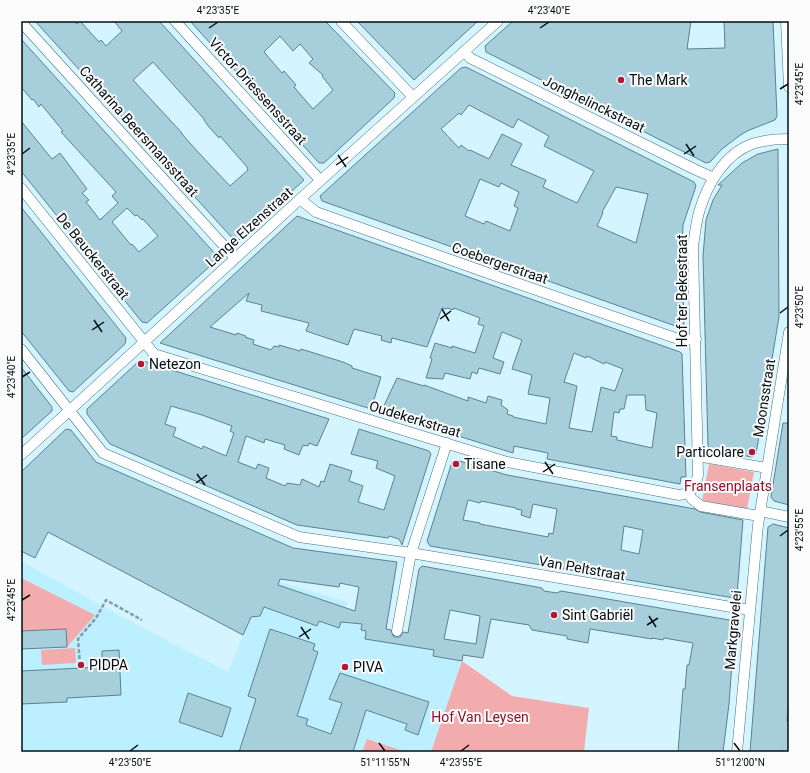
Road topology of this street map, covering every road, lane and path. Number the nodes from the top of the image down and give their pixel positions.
1 (175, 21) edge
2 (341, 21) edge
3 (498, 21) edge
4 (786, 21) edge
5 (21, 22) edge
6 (464, 51) junction
7 (788, 53) edge
8 (789, 88) edge
9 (413, 97) junction
10 (789, 139) edge
11 (714, 178) junction
12 (320, 180) junction
13 (21, 188) edge
14 (300, 199) junction
15 (235, 258) junction
16 (789, 332) edge
17 (696, 339) junction
18 (144, 342) junction
19 (21, 349) edge
20 (69, 411) junction
21 (447, 443) junction
22 (21, 455) edge
23 (697, 456) junction
24 (767, 468) junction
25 (688, 493) junction
26 (760, 514) junction
27 (789, 517) edge
28 (411, 553) junction
29 (749, 610) junction
30 (142, 620) dead end
31 (397, 631) dead end
32 (80, 665) dead end
33 (737, 752) edge

1 - 12 street, Victor Driessensstraat
2 - 9 street
3 - 6 street, Lange Elzenstraat
4 - 7 street
5 - 15 street, Catharina Beersmansstraat
6 - 9 street, Lange Elzenstraat
6 - 11 street, Jonghelinckstraat
7 - 8 street
9 - 12 street, Lange Elzenstraat
10 - 11 street, Hof ter Bekestraat
11 - 17 street, Hof ter Bekestraat
12 - 14 street, Lange Elzenstraat
13 - 18 street, De Beuckerstraat
14 - 15 street, Lange Elzenstraat
14 - 17 street, Coebergerstraat
15 - 18 street, Lange Elzenstraat
16 - 24 street, Moonsstraat
17 - 23 street, Hof ter Bekestraat
18 - 20 street, Lange Elzenstraat
18 - 21 street, Oudekerkstraat
19 - 20 street, Van Peltstraat
20 - 22 street, Lange Elzenstraat
20 - 28 street, Van Peltstraat
21 - 25 street, Oudekerkstraat
21 - 28 street
23 - 24 street
23 - 25 street, Hof ter Bekestraat
24 - 26 street
25 - 26 street
26 - 27 street
26 - 29 street, Markgravelei
28 - 29 street, Van Peltstraat
28 - 31 street
29 - 33 street, Markgravelei
30 - 32 path

